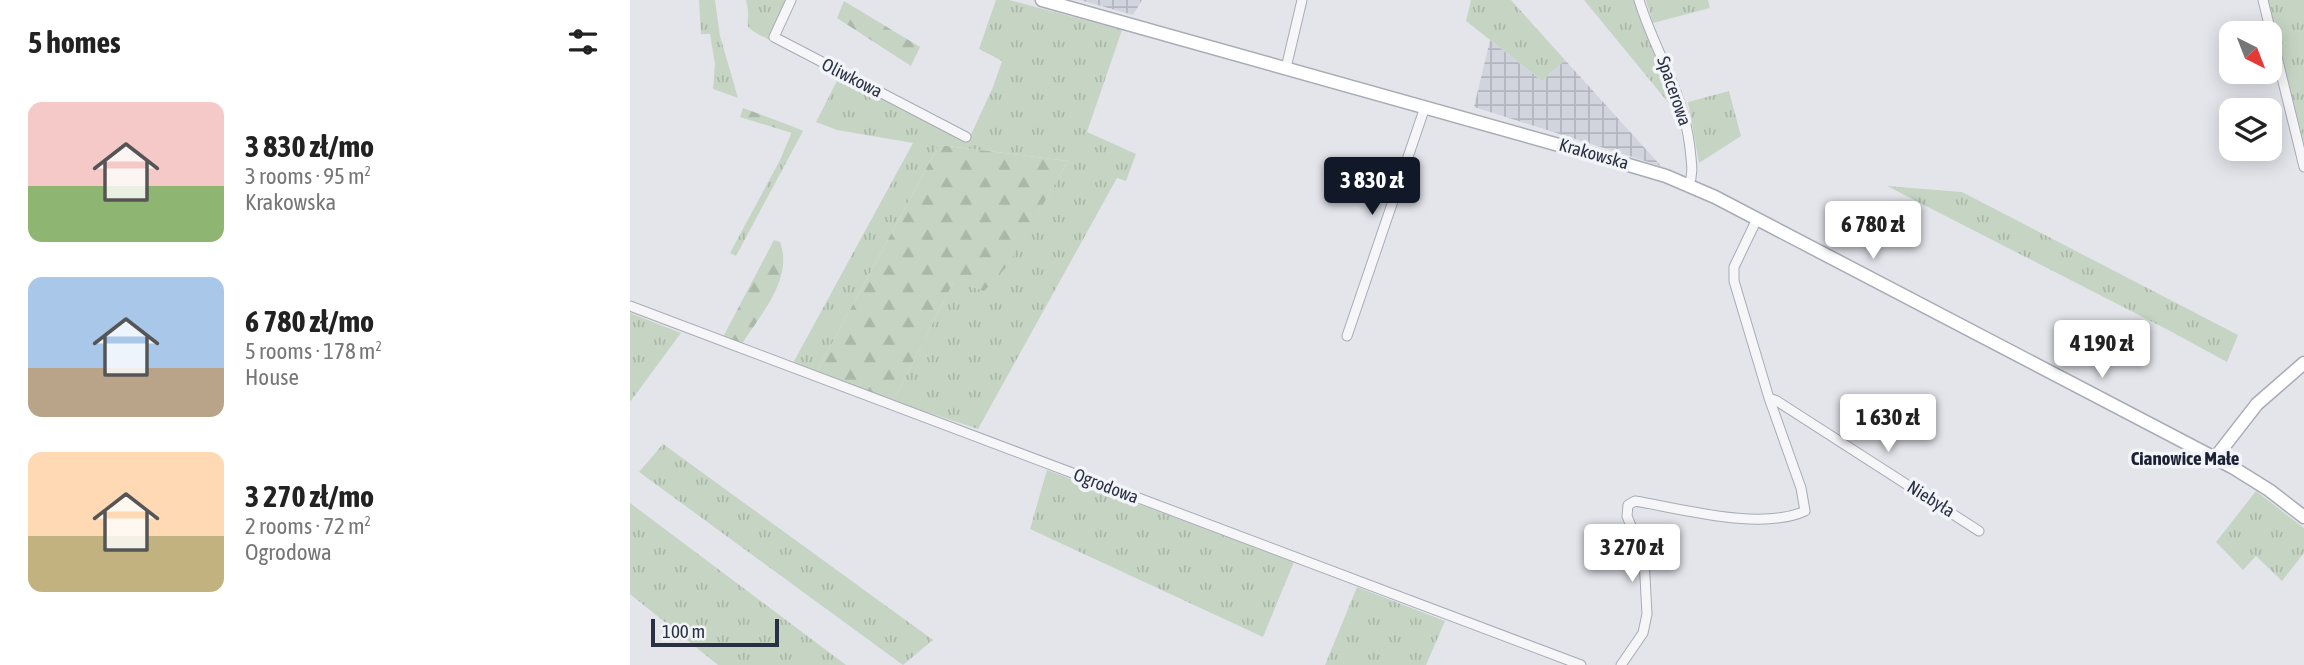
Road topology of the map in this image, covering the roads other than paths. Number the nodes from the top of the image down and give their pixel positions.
1 (792, 0) edge
2 (1042, 0) edge
3 (1302, 0) edge
4 (1639, 0) edge
5 (2263, 0) edge
6 (1286, 68) junction
7 (1425, 107) junction
8 (966, 137) dead end
9 (2303, 162) edge
10 (1689, 185) junction
11 (1757, 219) junction
12 (630, 306) edge
13 (1347, 336) dead end
14 (2304, 363) edge
15 (1773, 400) junction
16 (2215, 458) junction
17 (2304, 517) edge
18 (1979, 531) dead end
19 (1581, 665) edge
20 (1621, 665) edge

1 - 8 street, Oliwkowa
2 - 6 main road, Krakowska
3 - 6 street
4 - 10 street, Spacerowa
5 - 9 street
6 - 7 main road, Krakowska
7 - 10 main road, Krakowska
7 - 13 street
10 - 11 main road, Krakowska
11 - 15 street
11 - 16 main road, Krakowska
12 - 19 street, Ogrodowa
14 - 16 main road
15 - 18 street, Niebyła
15 - 20 street
16 - 17 main road

